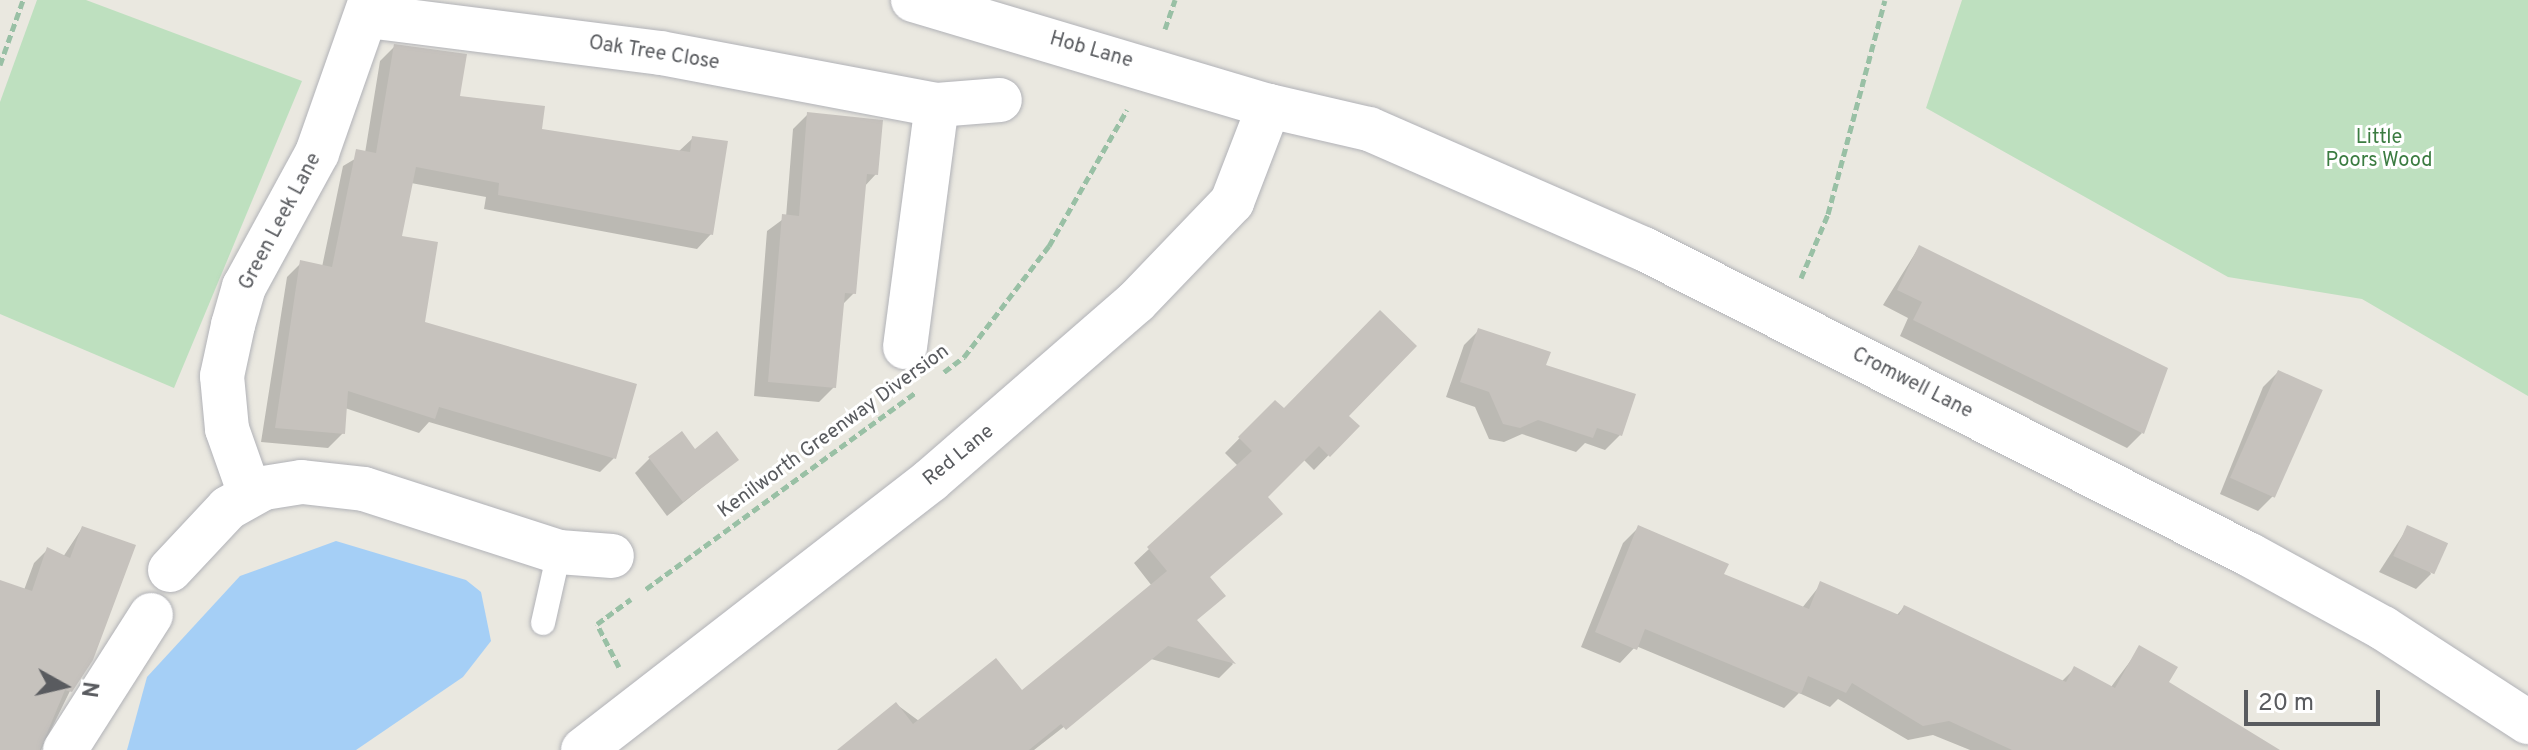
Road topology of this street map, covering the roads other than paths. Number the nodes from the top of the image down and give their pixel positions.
1 (913, 0) edge
2 (370, 8) edge
3 (1000, 100) dead end
4 (937, 105) junction
5 (1269, 106) junction
6 (905, 347) dead end
7 (250, 494) junction
8 (559, 552) junction
9 (612, 556) dead end
10 (170, 570) dead end
11 (151, 615) dead end
12 (543, 623) dead end
13 (2528, 722) edge
14 (65, 750) edge
15 (583, 750) edge

1 - 5 street, Hob Lane
2 - 4 street, Oak Tree Close
2 - 7 street, Green Leek Lane
3 - 4 street, Oak Tree Close
4 - 6 street
5 - 13 street, Cromwell Lane
5 - 15 street, Red Lane
7 - 8 street
7 - 10 street
8 - 9 street
8 - 12 lane
11 - 14 street

